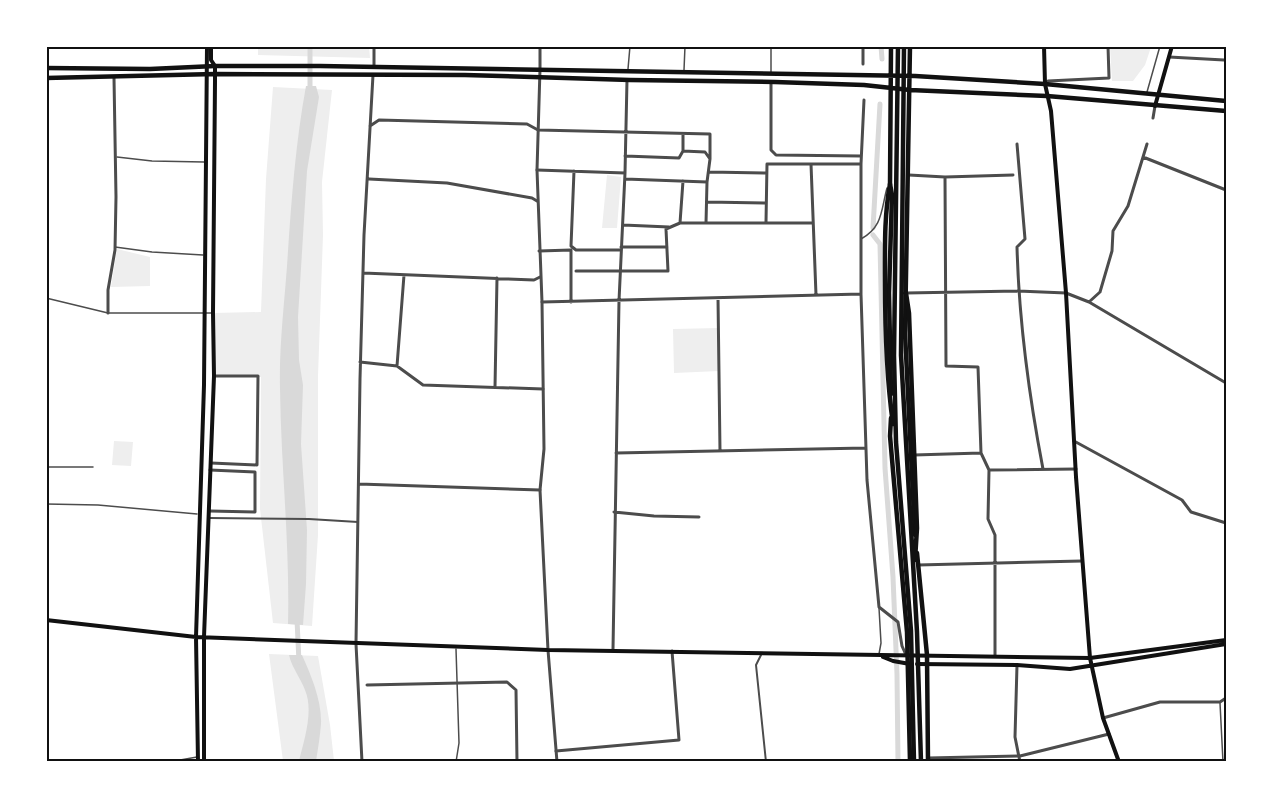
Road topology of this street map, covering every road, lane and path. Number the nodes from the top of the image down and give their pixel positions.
1 (207, 46) edge
2 (211, 46) edge
3 (374, 46) edge
4 (540, 46) edge
5 (630, 46) edge
6 (685, 46) edge
7 (771, 46) edge
8 (863, 46) edge
9 (891, 46) edge
10 (898, 46) edge
11 (904, 46) edge
12 (910, 46) edge
13 (1044, 46) edge
14 (1108, 46) edge
15 (1160, 46) edge
16 (1172, 46) edge
17 (1169, 57) junction
18 (1224, 60) dead end
19 (863, 64) dead end
20 (215, 66) junction
21 (206, 67) junction
22 (374, 67) junction
23 (46, 68) edge
24 (540, 69) junction
25 (628, 70) junction
26 (684, 71) junction
27 (215, 74) junction
28 (771, 74) junction
29 (206, 75) junction
30 (373, 75) junction
31 (890, 75) junction
32 (911, 76) junction
33 (46, 78) edge
34 (114, 78) junction
35 (540, 78) junction
36 (627, 80) junction
37 (771, 82) junction
38 (1045, 84) junction
39 (890, 87) junction
40 (910, 90) junction
41 (1147, 93) junction
42 (1158, 94) junction
43 (1047, 96) junction
44 (864, 100) dead end
45 (1227, 101) edge
46 (1155, 106) junction
47 (1227, 111) edge
48 (1153, 118) dead end
49 (370, 126) junction
50 (538, 130) junction
51 (626, 131) junction
52 (684, 134) junction
53 (1017, 144) dead end
54 (1147, 144) dead end
55 (683, 151) junction
56 (625, 156) junction
57 (861, 156) junction
58 (117, 157) junction
59 (1143, 157) junction
60 (710, 159) junction
61 (205, 162) junction
62 (811, 164) junction
63 (861, 165) junction
64 (537, 170) junction
65 (574, 171) junction
66 (709, 172) junction
67 (625, 173) junction
68 (766, 173) junction
69 (1013, 175) dead end
70 (909, 176) junction
71 (945, 177) junction
72 (890, 178) junction
73 (369, 179) junction
74 (625, 179) junction
75 (683, 181) junction
76 (707, 182) junction
77 (890, 184) junction
78 (1227, 190) edge
79 (537, 201) junction
80 (707, 202) junction
81 (765, 203) junction
82 (766, 222) junction
83 (680, 223) junction
84 (706, 223) junction
85 (813, 223) junction
86 (622, 225) junction
87 (670, 227) junction
88 (860, 239) junction
89 (115, 247) junction
90 (667, 247) junction
91 (621, 248) junction
92 (539, 251) junction
93 (204, 255) junction
94 (576, 271) dead end
95 (620, 272) junction
96 (363, 273) junction
97 (404, 274) junction
98 (540, 277) junction
99 (497, 278) junction
100 (946, 291) junction
101 (1018, 291) junction
102 (906, 292) junction
103 (1066, 293) junction
104 (861, 294) junction
105 (816, 295) junction
106 (46, 298) edge
107 (718, 298) junction
108 (619, 301) junction
109 (542, 302) junction
110 (571, 302) junction
111 (1089, 302) junction
112 (203, 312) junction
113 (108, 313) junction
114 (213, 313) junction
115 (360, 362) junction
116 (397, 366) junction
117 (214, 376) junction
118 (1227, 383) edge
119 (495, 388) junction
120 (543, 389) junction
121 (1074, 441) junction
122 (896, 442) junction
123 (866, 448) junction
124 (720, 451) junction
125 (615, 453) junction
126 (981, 453) junction
127 (911, 455) junction
128 (211, 462) junction
129 (46, 467) edge
130 (93, 467) dead end
131 (1043, 469) junction
132 (1076, 469) junction
133 (210, 470) junction
134 (989, 470) junction
135 (358, 484) junction
136 (540, 490) junction
137 (46, 504) edge
138 (210, 512) junction
139 (614, 512) junction
140 (201, 515) junction
141 (699, 517) dead end
142 (210, 518) junction
143 (358, 522) junction
144 (1227, 523) edge
145 (1082, 561) junction
146 (995, 563) junction
147 (918, 564) junction
148 (914, 580) junction
149 (879, 607) junction
150 (46, 620) edge
151 (196, 637) junction
152 (204, 637) junction
153 (1227, 642) edge
154 (356, 644) junction
155 (456, 647) junction
156 (613, 649) junction
157 (548, 650) junction
158 (672, 651) junction
159 (762, 653) junction
160 (879, 655) junction
161 (903, 655) junction
162 (927, 655) junction
163 (995, 656) junction
164 (1090, 658) junction
165 (903, 663) junction
166 (927, 665) junction
167 (1017, 665) junction
168 (1092, 665) junction
169 (457, 683) junction
170 (367, 685) dead end
171 (1227, 698) edge
172 (1220, 702) junction
173 (1103, 718) junction
174 (1109, 734) junction
175 (556, 751) junction
176 (1020, 756) junction
177 (198, 759) edge
178 (928, 760) edge
179 (170, 762) edge
180 (204, 762) edge
181 (210, 762) edge
182 (265, 762) edge
183 (362, 762) edge
184 (456, 762) edge
185 (517, 762) edge
186 (557, 762) edge
187 (766, 762) edge
188 (909, 762) edge
189 (914, 762) edge
190 (921, 762) edge
191 (1020, 762) edge
192 (1119, 762) edge
193 (1223, 762) edge

1 - 21 main road
2 - 20 main road
3 - 22 street
4 - 24 street
5 - 25 lane
6 - 26 lane
7 - 28 lane
8 - 19 street
9 - 31 main road
10 - 122 main road
11 - 148 main road
12 - 32 main road
13 - 38 main road
14 - 38 street
15 - 41 lane
16 - 17 main road
17 - 18 street
17 - 42 main road
20 - 21 main road
20 - 22 main road
20 - 27 main road
21 - 23 main road
21 - 29 main road
22 - 24 main road
24 - 25 main road
24 - 35 street
25 - 26 main road
26 - 28 main road
27 - 29 main road
27 - 30 main road
27 - 114 main road
28 - 31 main road
29 - 34 main road
29 - 61 main road
30 - 35 main road
30 - 49 street
31 - 32 main road
31 - 39 main road
32 - 38 main road
32 - 40 main road
33 - 34 main road
34 - 58 street
35 - 36 main road
35 - 50 street
36 - 37 main road
36 - 51 street
37 - 39 main road
37 - 57 street
38 - 41 main road
38 - 43 main road
39 - 40 main road
39 - 72 main road
40 - 43 main road
40 - 70 main road
41 - 42 main road
41 - 46 lane
42 - 45 main road
42 - 46 main road
43 - 46 main road
43 - 103 main road
44 - 57 street
46 - 47 main road
46 - 48 street
49 - 50 street
49 - 73 street
50 - 51 street
50 - 64 street
51 - 52 street
51 - 56 street
52 - 55 street
52 - 60 street
53 - 101 street
54 - 59 street
55 - 56 street
55 - 60 street
56 - 67 street
57 - 63 street
58 - 61 lane
58 - 89 street
59 - 78 street
59 - 111 street
60 - 66 street
61 - 93 main road
62 - 63 street
62 - 68 street
62 - 85 street
63 - 88 street
64 - 65 street
64 - 79 street
65 - 67 street
65 - 91 street
66 - 68 street
66 - 76 street
67 - 74 street
68 - 81 street
69 - 71 street
70 - 71 street
70 - 102 main road
71 - 100 street
72 - 77 main road
72 - 88 lane
73 - 79 street
73 - 96 street
74 - 75 street
74 - 86 street
75 - 76 street
75 - 83 street
76 - 80 street
77 - 122 main road
77 - 161 main road
79 - 92 street
80 - 81 street
80 - 84 street
81 - 82 street
82 - 84 street
82 - 85 street
83 - 84 street
83 - 87 street
85 - 105 street
86 - 87 street
86 - 91 street
87 - 90 street
88 - 104 street
89 - 93 lane
89 - 113 street
90 - 91 street
90 - 95 street
91 - 95 street
92 - 98 street
92 - 110 street
93 - 112 main road
94 - 95 street
95 - 108 street
96 - 97 street
96 - 115 street
97 - 99 street
97 - 116 street
98 - 99 street
98 - 109 street
99 - 119 street
100 - 101 street
100 - 102 street
100 - 126 street
101 - 103 street
101 - 131 street
102 - 127 main road
102 - 148 main road
103 - 111 street
103 - 121 main road
104 - 105 street
104 - 123 street
105 - 107 street
106 - 113 lane
107 - 108 street
107 - 124 street
108 - 110 street
108 - 125 street
109 - 110 street
109 - 120 street
111 - 118 street
112 - 113 lane
112 - 114 lane
112 - 140 main road
114 - 117 main road
115 - 116 street
115 - 135 street
116 - 119 street
117 - 128 main road
117 - 128 street
119 - 120 street
120 - 136 street
121 - 132 main road
121 - 144 street
122 - 189 main road
123 - 124 street
123 - 149 street
124 - 125 street
125 - 139 street
126 - 127 street
126 - 134 street
127 - 147 main road
128 - 133 main road
129 - 130 lane
131 - 132 street
131 - 134 street
132 - 145 main road
133 - 138 main road
133 - 138 street
134 - 146 street
135 - 136 street
135 - 143 street
136 - 157 street
137 - 140 lane
138 - 142 main road
139 - 141 street
139 - 156 street
140 - 151 main road
142 - 143 street
142 - 152 main road
143 - 154 street
145 - 146 street
145 - 164 main road
146 - 147 street
146 - 163 street
147 - 162 main road
148 - 190 main road
149 - 160 lane
149 - 161 street
150 - 151 main road
151 - 152 main road
151 - 177 main road
152 - 154 main road
152 - 180 main road
153 - 164 main road
153 - 168 main road
154 - 155 main road
154 - 183 street
155 - 157 main road
155 - 169 lane
156 - 157 main road
156 - 158 main road
157 - 175 street
158 - 159 main road
158 - 175 street
159 - 160 main road
159 - 187 street
160 - 161 main road
160 - 165 main road
161 - 162 main road
161 - 165 main road
162 - 163 main road
162 - 166 main road
163 - 164 main road
164 - 168 main road
165 - 166 main road
165 - 188 main road
166 - 167 main road
166 - 178 main road
167 - 168 main road
167 - 176 street
168 - 173 main road
169 - 170 street
169 - 184 lane
169 - 185 street
171 - 172 street
172 - 173 street
172 - 193 lane
173 - 174 main road
174 - 176 street
174 - 192 main road
175 - 186 street
176 - 178 street
176 - 191 street
177 - 179 lane
181 - 182 street

